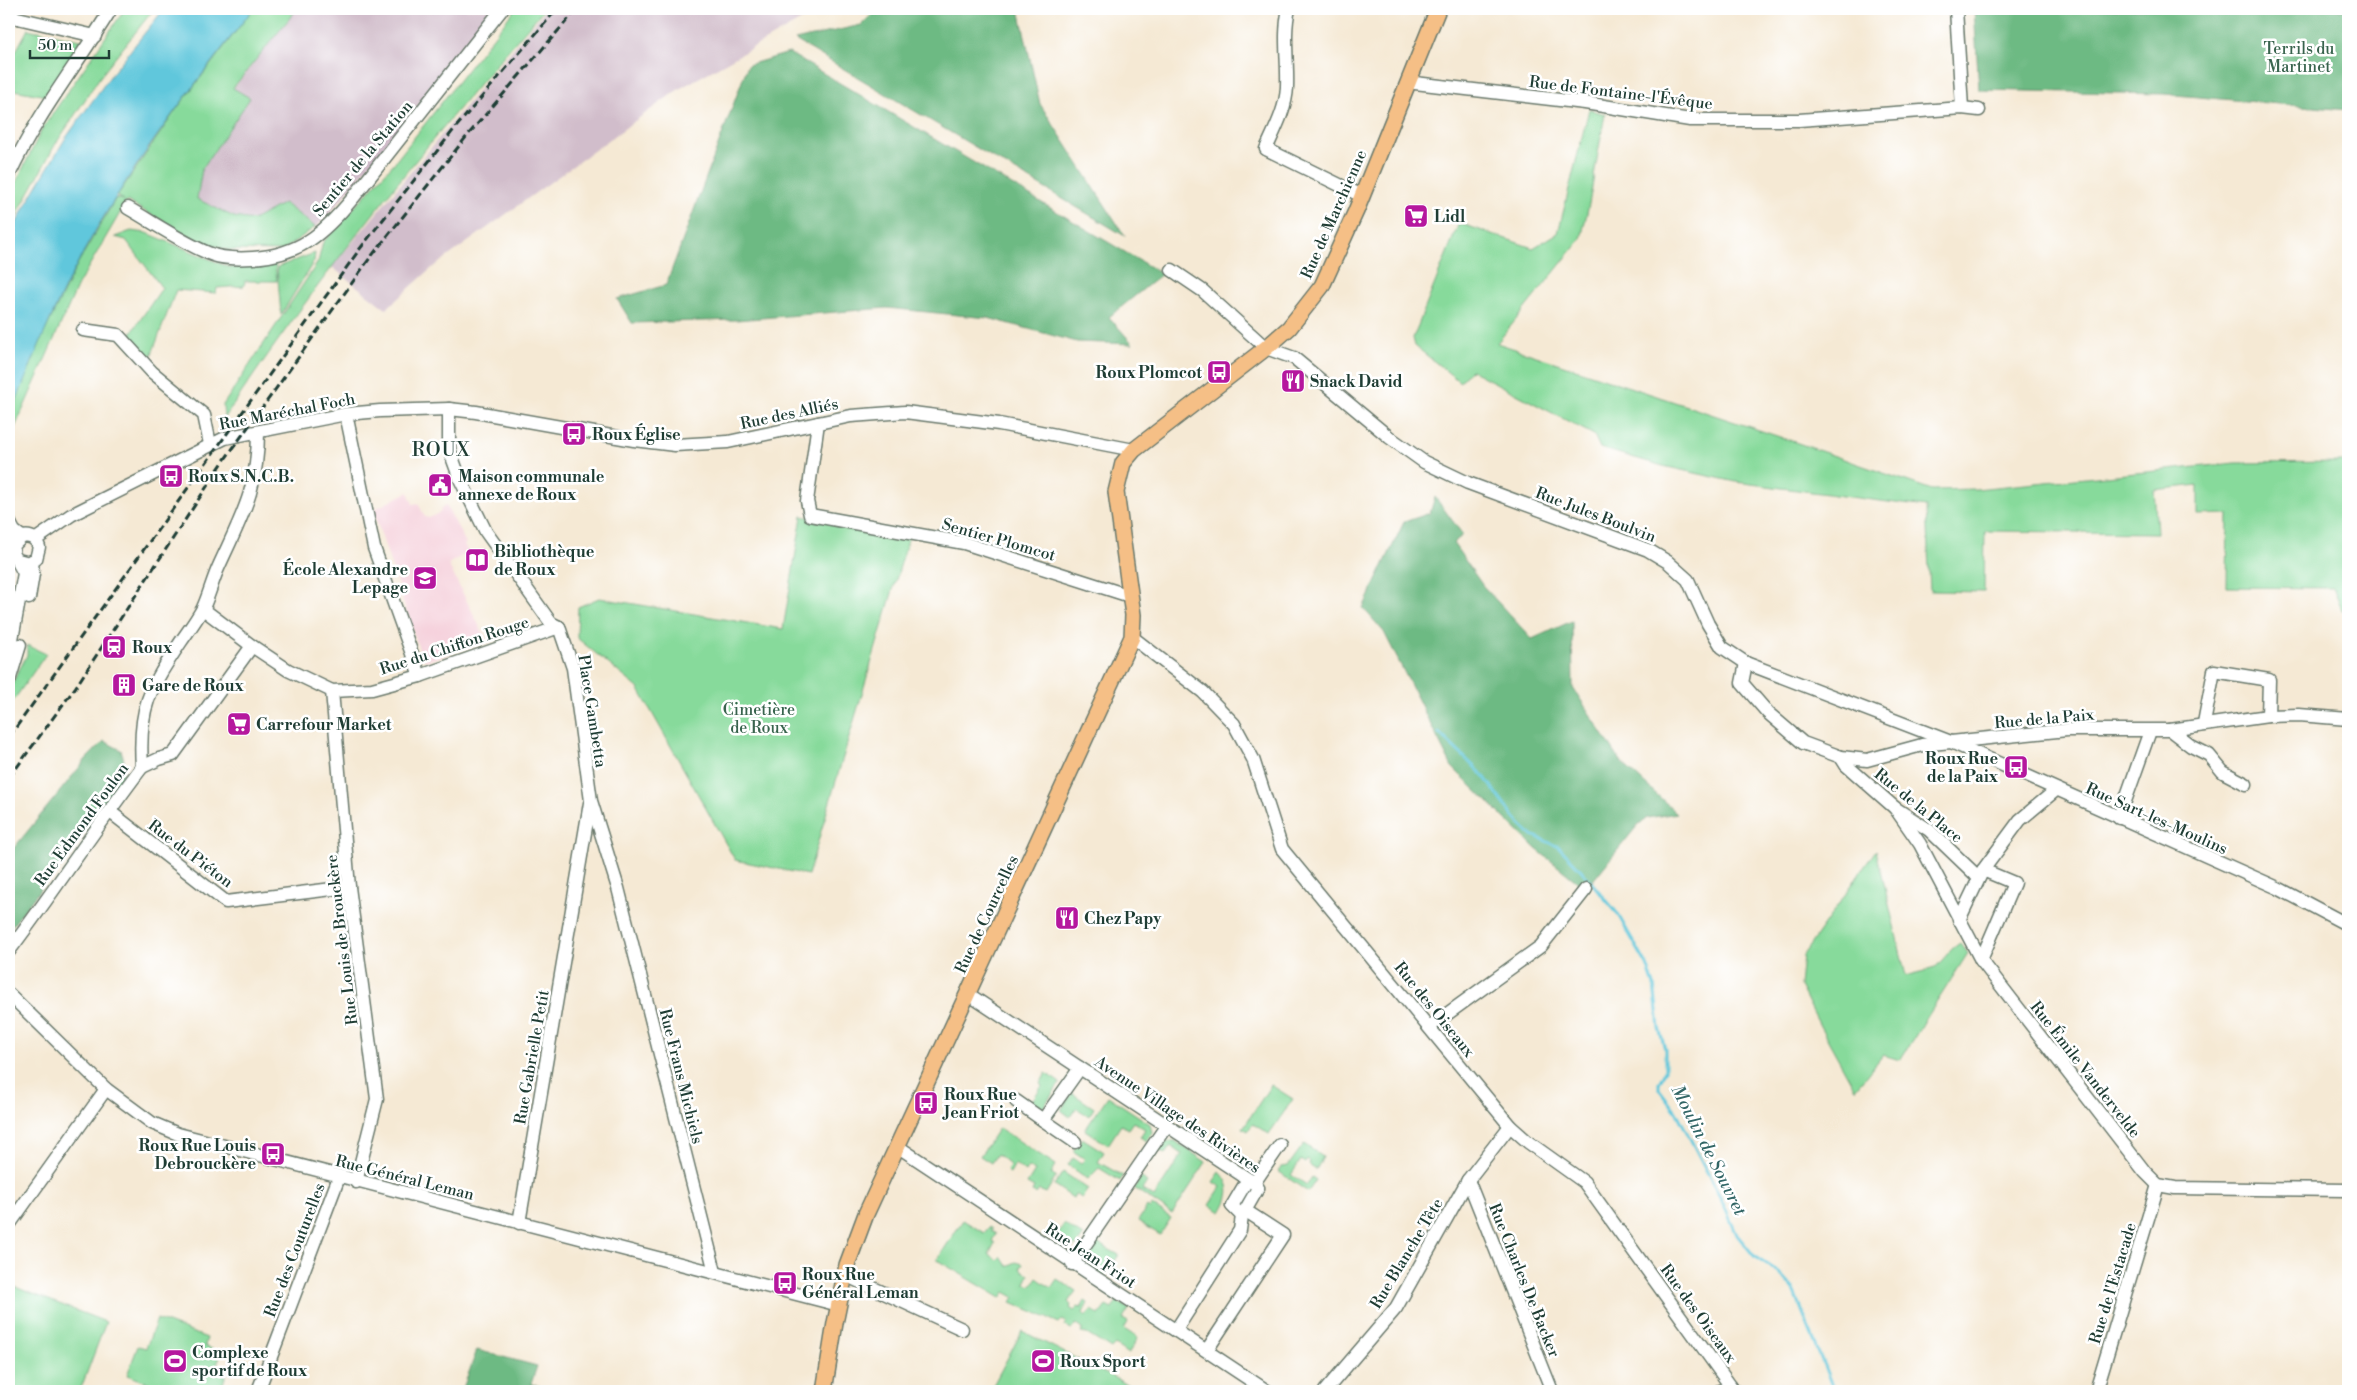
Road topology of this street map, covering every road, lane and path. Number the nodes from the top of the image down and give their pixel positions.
1 (111, 9) edge
2 (502, 9) edge
3 (1289, 9) edge
4 (1438, 9) edge
5 (1956, 9) edge
6 (9, 16) edge
7 (95, 36) junction
8 (1409, 80) junction
9 (1962, 108) junction
10 (1979, 110) dead end
11 (9, 175) edge
12 (1362, 196) junction
13 (128, 208) dead end
14 (1172, 270) dead end
15 (83, 330) dead end
16 (1266, 348) junction
17 (449, 409) junction
18 (346, 414) junction
19 (818, 423) junction
20 (258, 432) junction
21 (210, 444) junction
22 (1134, 450) junction
23 (10, 524) edge
24 (35, 540) junction
25 (18, 541) junction
26 (18, 560) junction
27 (32, 561) junction
28 (1130, 596) junction
29 (202, 609) junction
30 (559, 627) junction
31 (1132, 637) junction
32 (252, 646) junction
33 (9, 656) edge
34 (1746, 663) junction
35 (420, 676) junction
36 (9, 681) edge
37 (332, 691) junction
38 (2268, 716) junction
39 (2348, 719) edge
40 (2204, 724) junction
41 (2150, 730) junction
42 (2170, 730) junction
43 (1951, 742) junction
44 (1841, 757) junction
45 (142, 767) junction
46 (2246, 784) dead end
47 (2056, 790) junction
48 (591, 801) junction
49 (1895, 808) junction
50 (109, 811) junction
51 (2118, 818) junction
52 (1981, 874) junction
53 (350, 887) junction
54 (618, 888) joint
55 (1586, 889) dead end
56 (574, 897) joint
57 (1959, 920) junction
58 (2348, 925) edge
59 (9, 951) edge
60 (1981, 960) junction
61 (9, 994) edge
62 (968, 994) junction
63 (1429, 1027) junction
64 (1080, 1068) junction
65 (106, 1089) junction
66 (1016, 1102) dead end
67 (1043, 1120) junction
68 (1167, 1125) junction
69 (1510, 1126) junction
70 (1075, 1142) dead end
71 (1280, 1145) dead end
72 (896, 1146) junction
73 (339, 1177) junction
74 (1468, 1180) junction
75 (356, 1182) junction
76 (1253, 1183) junction
77 (2158, 1185) junction
78 (2348, 1190) edge
79 (1244, 1214) junction
80 (519, 1222) junction
81 (9, 1225) edge
82 (1072, 1264) junction
83 (715, 1272) junction
84 (845, 1276) junction
85 (839, 1305) junction
86 (962, 1329) dead end
87 (1176, 1330) junction
88 (1207, 1350) junction
89 (1733, 1389) edge
90 (258, 1391) edge
91 (824, 1391) edge
92 (1267, 1391) edge
93 (1325, 1391) edge
94 (1552, 1391) edge
95 (1719, 1391) edge
96 (2096, 1391) edge

1 - 7 street
2 - 13 street, Sentier de la Station
3 - 12 street
4 - 8 main road, Rue de Marchienne
5 - 9 street
6 - 7 street
7 - 11 street
8 - 9 street, Rue de Fontaine-l'Évêque
8 - 12 main road, Rue de Marchienne
9 - 10 street, Rue de Fontaine-l'Évêque
12 - 16 main road, Rue de Marchienne
14 - 16 street
15 - 21 street
16 - 22 main road, Rue de Marchienne
16 - 34 street, Rue Jules Boulvin
17 - 18 street, Rue Maréchal Foch
17 - 19 street, Rue des Alliés
17 - 30 street
18 - 20 street, Rue Maréchal Foch
18 - 35 street
19 - 22 street, Rue des Alliés
19 - 28 street, Sentier Plomcot
20 - 21 street, Rue Maréchal Foch
20 - 29 street, Rue Edmond Foulon
21 - 24 street, Rue Maréchal Foch
22 - 28 main road, Rue de Courcelles
23 - 25 street
24 - 25 street
24 - 27 street
25 - 26 street
26 - 27 street
26 - 33 street
27 - 36 street
28 - 31 main road, Rue de Courcelles
29 - 32 street, Rue du Chiffon Rouge
29 - 45 street, Rue Edmond Foulon
30 - 35 street, Rue du Chiffon Rouge
30 - 48 street, Place Gambetta
31 - 62 main road, Rue de Courcelles
31 - 63 street, Rue des Oiseaux
32 - 37 street, Rue du Chiffon Rouge
32 - 45 street
34 - 43 street, Rue Jules Boulvin
34 - 44 street
35 - 37 street, Rue du Chiffon Rouge
37 - 53 street, Rue Louis de Brouckère
38 - 39 street, Rue de la Paix
38 - 40 street, Rue de la Paix
38 - 40 street
40 - 42 street, Rue de la Paix
41 - 42 street, Rue de la Paix
41 - 43 street, Rue de la Paix
41 - 51 street
42 - 46 street
43 - 44 street, Rue de la Paix
43 - 47 street, Rue Sart-les-Moulins
44 - 49 street, Rue de la Place
45 - 50 street, Rue Edmond Foulon
47 - 51 street, Rue Sart-les-Moulins
47 - 52 street
48 - 54 street, Place Gambetta
48 - 56 street, Place Gambetta
49 - 52 street, Rue de la Place
49 - 57 street, Rue Émile Vandervelde
50 - 53 street, Rue du Piéton
50 - 59 street, Rue Edmond Foulon
51 - 58 street, Rue Sart-les-Moulins
52 - 57 street
52 - 60 street, Rue de la Place
53 - 75 street, Rue Louis de Brouckère
54 - 83 street, Rue Frans Michiels
55 - 63 street
56 - 80 street, Rue Gabrielle Petit
57 - 60 street, Rue Émile Vandervelde
60 - 77 street, Rue Émile Vandervelde
61 - 65 street, Rue Général Leman
62 - 64 street, Avenue Village des Rivières
62 - 72 main road, Rue de Courcelles
63 - 69 street, Rue des Oiseaux
64 - 67 street, Avenue Village des Rivières
64 - 68 street, Avenue Village des Rivières
65 - 73 street, Rue Général Leman
65 - 81 street
66 - 67 street
67 - 70 street
68 - 76 street, Avenue Village des Rivières
68 - 82 street
69 - 74 street, Rue Blanche Tête
69 - 89 street, Rue des Oiseaux
71 - 76 street
72 - 82 street, Rue Jean Friot
72 - 84 main road, Rue de Courcelles
73 - 75 street, Rue Général Leman
73 - 90 street, Rue des Couturelles
74 - 93 street, Rue Blanche Tête
74 - 94 street, Rue Charles De Backer
75 - 80 street, Rue Général Leman
76 - 79 street
77 - 78 street
77 - 96 street, Rue de l'Estacade
79 - 87 street
79 - 88 street
80 - 83 street, Rue Général Leman
82 - 87 street, Rue Jean Friot
83 - 85 street, Rue Général Leman
84 - 85 main road, Rue de Courcelles
84 - 86 street
85 - 91 main road, Rue de Courcelles
87 - 88 street, Rue Jean Friot
88 - 92 street, Rue Jean Friot
89 - 95 street

